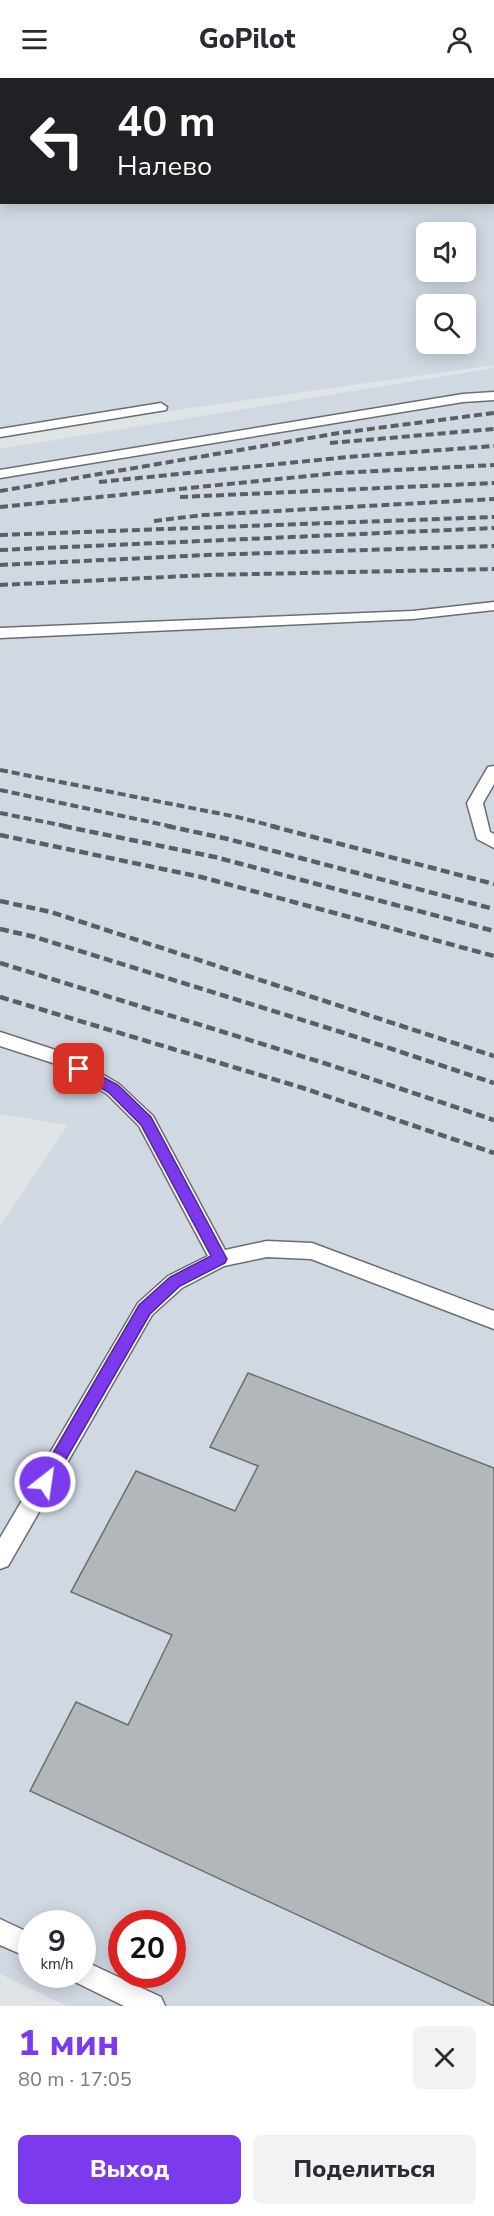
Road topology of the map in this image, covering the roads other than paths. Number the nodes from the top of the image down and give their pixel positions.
1 (494, 396) edge
2 (161, 406) dead end
3 (0, 433) edge
4 (0, 474) edge
5 (494, 606) edge
6 (0, 633) edge
7 (494, 771) edge
8 (494, 843) edge
9 (0, 1039) edge
10 (220, 1259) junction
11 (494, 1320) edge
12 (0, 1559) edge
13 (0, 1932) edge
14 (18, 1940) edge
15 (96, 1979) edge
16 (153, 2006) edge

1 - 4 lane
2 - 3 lane
5 - 6 lane
7 - 8 lane
9 - 10 lane
10 - 11 lane
10 - 12 lane
13 - 14 lane
15 - 16 lane

